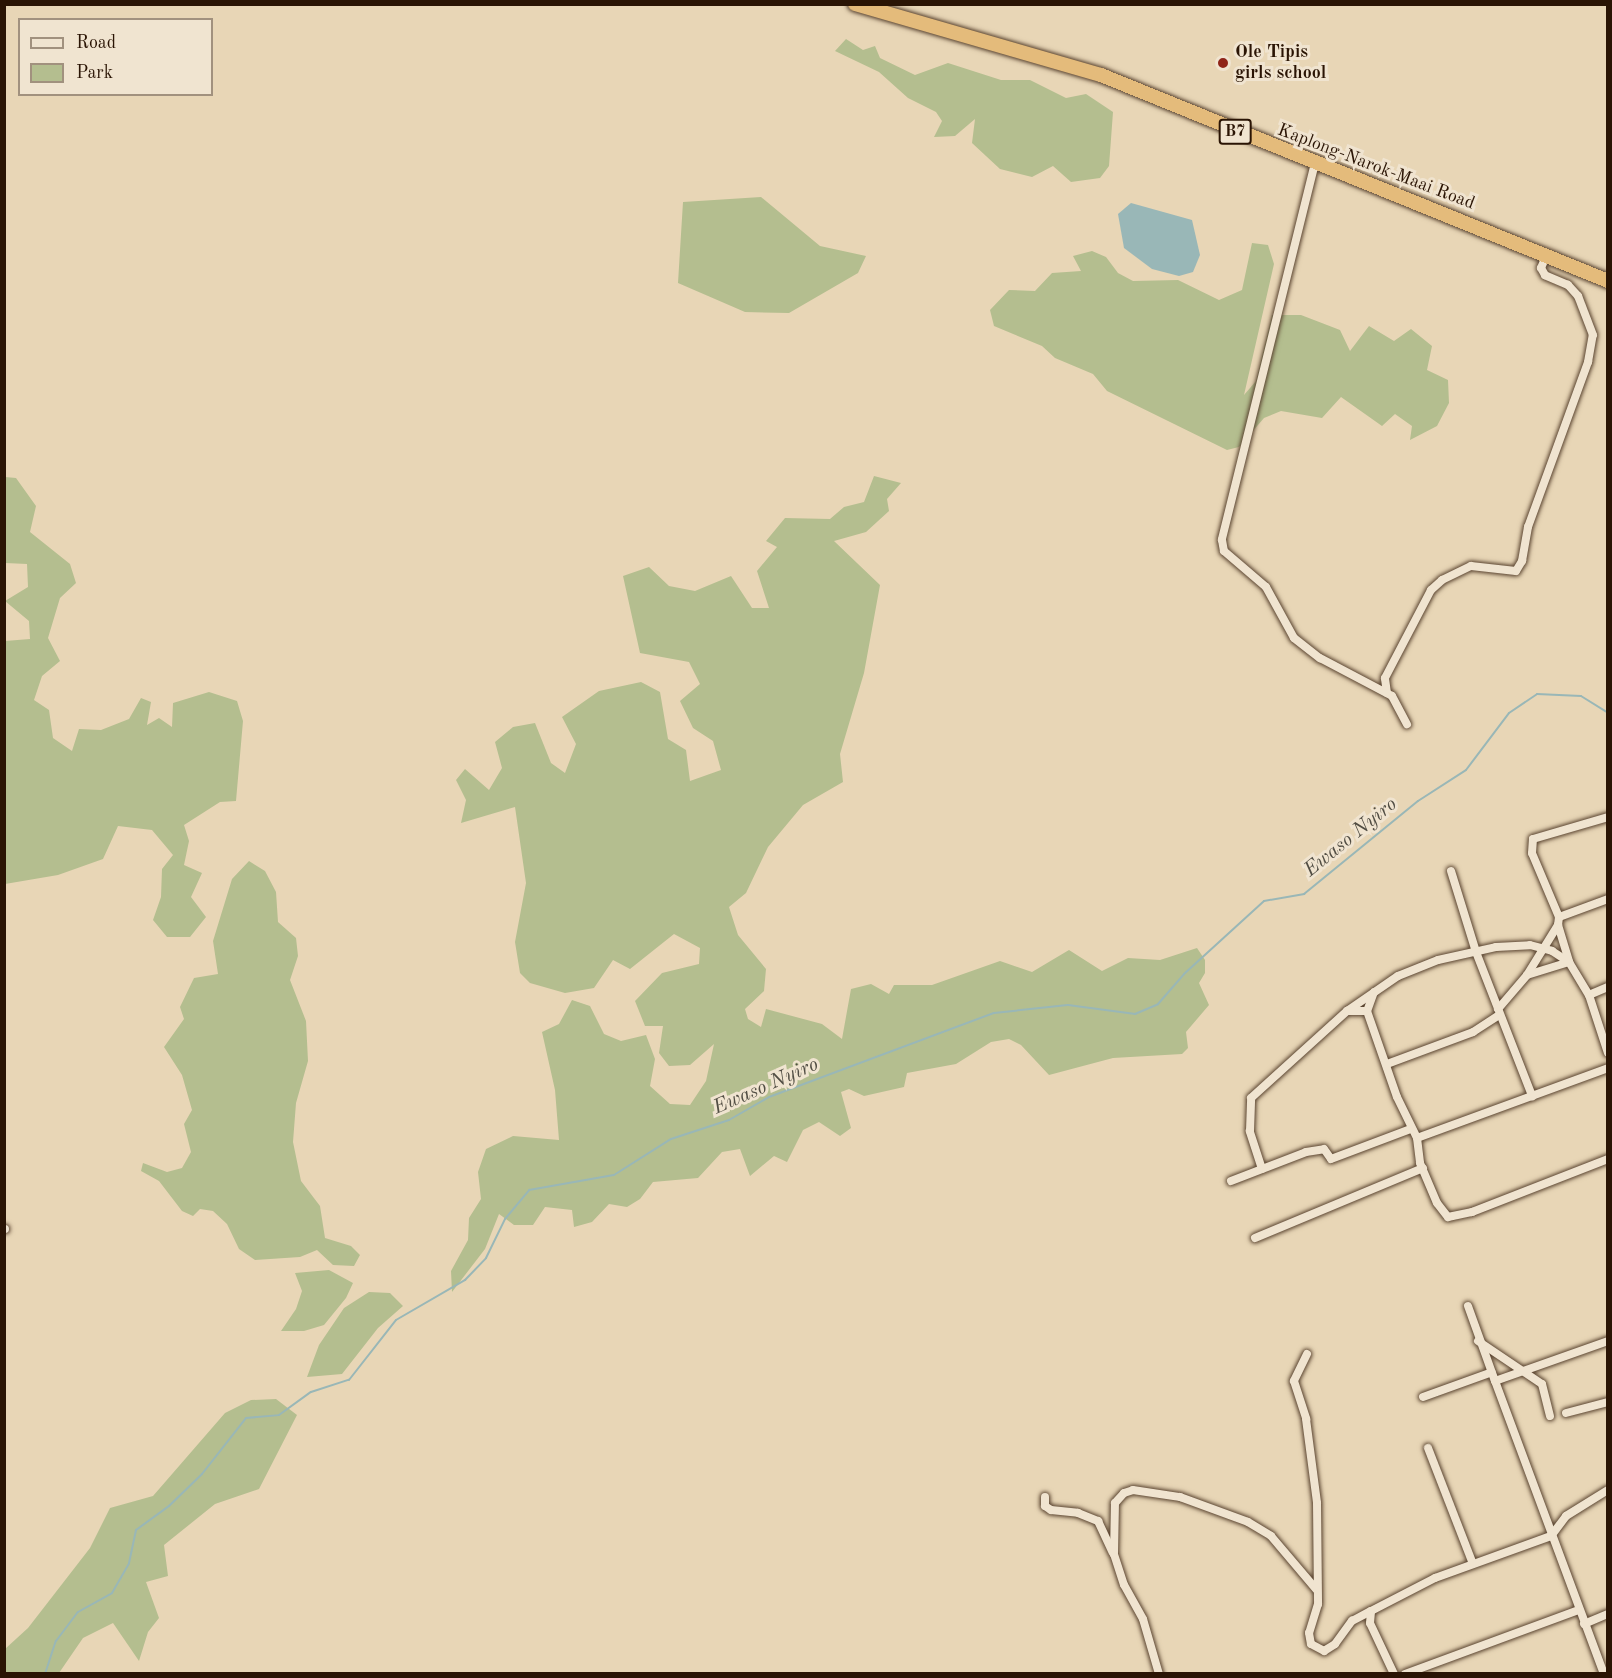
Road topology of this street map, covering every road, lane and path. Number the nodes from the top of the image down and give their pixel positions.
1 (859, 5) edge
2 (1315, 163) junction
3 (1546, 256) junction
4 (1608, 281) edge
5 (1387, 693) junction
6 (1407, 724) dead end
7 (1608, 817) edge
8 (1451, 871) dead end
9 (1608, 899) edge
10 (1559, 921) junction
11 (1543, 949) junction
12 (1476, 952) junction
13 (1569, 962) junction
14 (1527, 975) junction
15 (1608, 987) edge
16 (1374, 992) junction
17 (1589, 995) junction
18 (1347, 1011) junction
19 (1367, 1011) junction
20 (1498, 1012) junction
21 (1608, 1053) edge
22 (1388, 1064) junction
23 (1608, 1068) edge
24 (1532, 1096) junction
25 (1411, 1130) junction
26 (1417, 1138) junction
27 (1608, 1159) edge
28 (1423, 1168) junction
29 (1262, 1169) junction
30 (1231, 1181) dead end
31 (1255, 1238) dead end
32 (1468, 1306) dead end
33 (1478, 1341) junction
34 (1608, 1341) edge
35 (1307, 1354) dead end
36 (1525, 1371) junction
37 (1492, 1372) junction
38 (1495, 1381) junction
39 (1424, 1397) dead end
40 (1608, 1402) edge
41 (1566, 1413) dead end
42 (1550, 1416) dead end
43 (1428, 1448) dead end
44 (1608, 1490) edge
45 (1044, 1497) dead end
46 (1551, 1536) junction
47 (1114, 1554) junction
48 (1473, 1564) junction
49 (1316, 1589) junction
50 (1579, 1610) junction
51 (1371, 1611) junction
52 (1608, 1614) edge
53 (1584, 1624) junction
54 (1160, 1674) edge
55 (1394, 1674) edge
56 (1405, 1674) edge
57 (1604, 1674) edge

1 - 2 highway, Kaplong-Narok-Maai Road / B7
2 - 3 highway, Kaplong-Narok-Maai Road / B7
2 - 5 street
3 - 4 highway, Kaplong-Narok-Maai Road / B7
3 - 5 street
5 - 6 street
7 - 10 street
8 - 12 street
9 - 10 street
10 - 11 street
10 - 13 street
11 - 12 street
11 - 13 street
11 - 14 street
12 - 16 street
12 - 20 street
13 - 14 street
13 - 17 street
14 - 20 street
15 - 17 street
16 - 18 street
16 - 19 street
17 - 21 street
18 - 19 street
18 - 29 street
19 - 22 street
20 - 22 street
20 - 24 street
22 - 25 street
23 - 24 street
24 - 26 street
25 - 26 street
25 - 29 street
26 - 28 street
27 - 28 street
28 - 31 street
29 - 30 street
32 - 33 street
33 - 36 street
33 - 37 street
34 - 36 street
35 - 49 street
36 - 38 street
36 - 42 street
37 - 38 street
37 - 39 street
38 - 46 street
40 - 41 street
43 - 48 street
44 - 46 street
45 - 47 street
46 - 48 street
46 - 50 street
47 - 49 street
47 - 54 street
48 - 51 street
49 - 51 street
50 - 53 street
50 - 56 street
51 - 55 street
52 - 53 street
53 - 57 street

